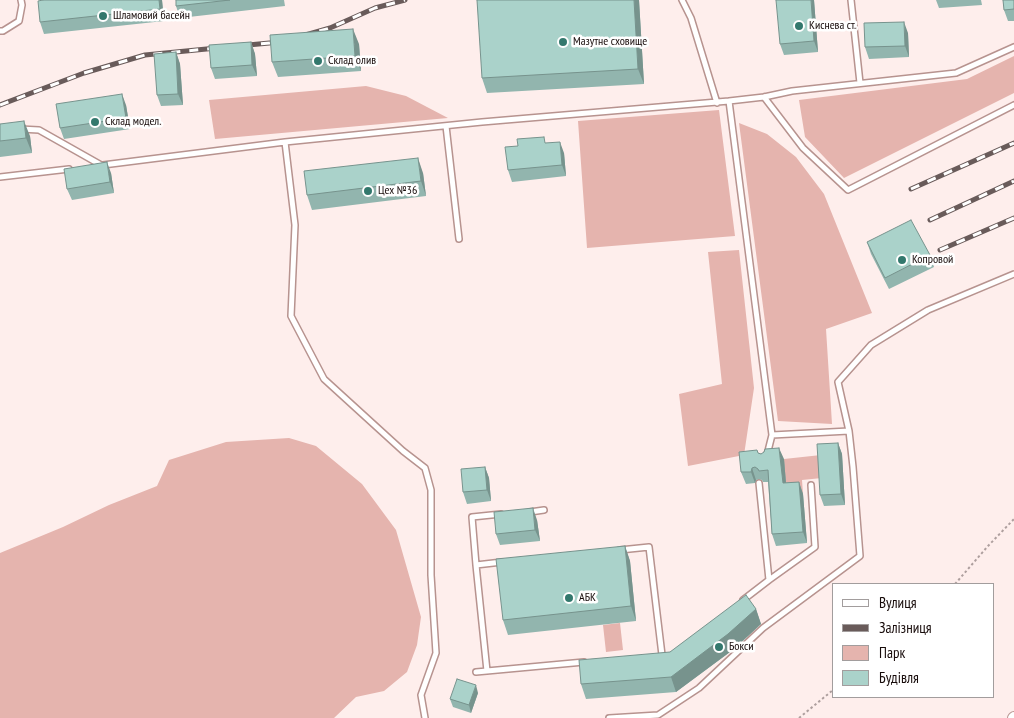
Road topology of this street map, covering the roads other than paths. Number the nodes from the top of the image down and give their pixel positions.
1 (21, 0) edge
2 (682, 0) edge
3 (851, 0) edge
4 (0, 32) edge
5 (1014, 48) edge
6 (860, 84) junction
7 (764, 97) junction
8 (729, 101) junction
9 (717, 102) junction
10 (1014, 104) edge
11 (446, 126) junction
12 (10, 128) edge
13 (285, 142) junction
14 (101, 165) junction
15 (92, 166) edge
16 (73, 168) edge
17 (0, 177) edge
18 (459, 239) dead end
19 (1014, 274) edge
20 (849, 431) junction
21 (772, 435) junction
22 (765, 461) edge
23 (759, 483) dead end
24 (811, 485) dead end
25 (544, 510) dead end
26 (526, 512) edge
27 (508, 514) edge
28 (610, 551) edge
29 (505, 562) edge
30 (476, 565) junction
31 (768, 580) junction
32 (739, 603) edge
33 (652, 656) edge
34 (594, 661) edge
35 (487, 671) junction
36 (476, 672) dead end
37 (425, 718) edge
38 (609, 718) edge

1 - 4 lane
2 - 9 lane
3 - 6 lane
5 - 6 lane
6 - 7 lane
7 - 8 lane
7 - 10 lane
8 - 9 lane
8 - 21 lane
9 - 11 lane
11 - 13 lane
11 - 18 lane
12 - 14 lane
13 - 14 lane
13 - 37 lane
14 - 15 lane
16 - 17 lane
19 - 20 lane
20 - 21 lane
20 - 38 lane
21 - 22 lane
23 - 31 lane
24 - 31 lane
25 - 26 lane
27 - 30 lane
28 - 33 lane
29 - 30 lane
30 - 35 lane
31 - 32 lane
34 - 35 lane
35 - 36 lane

